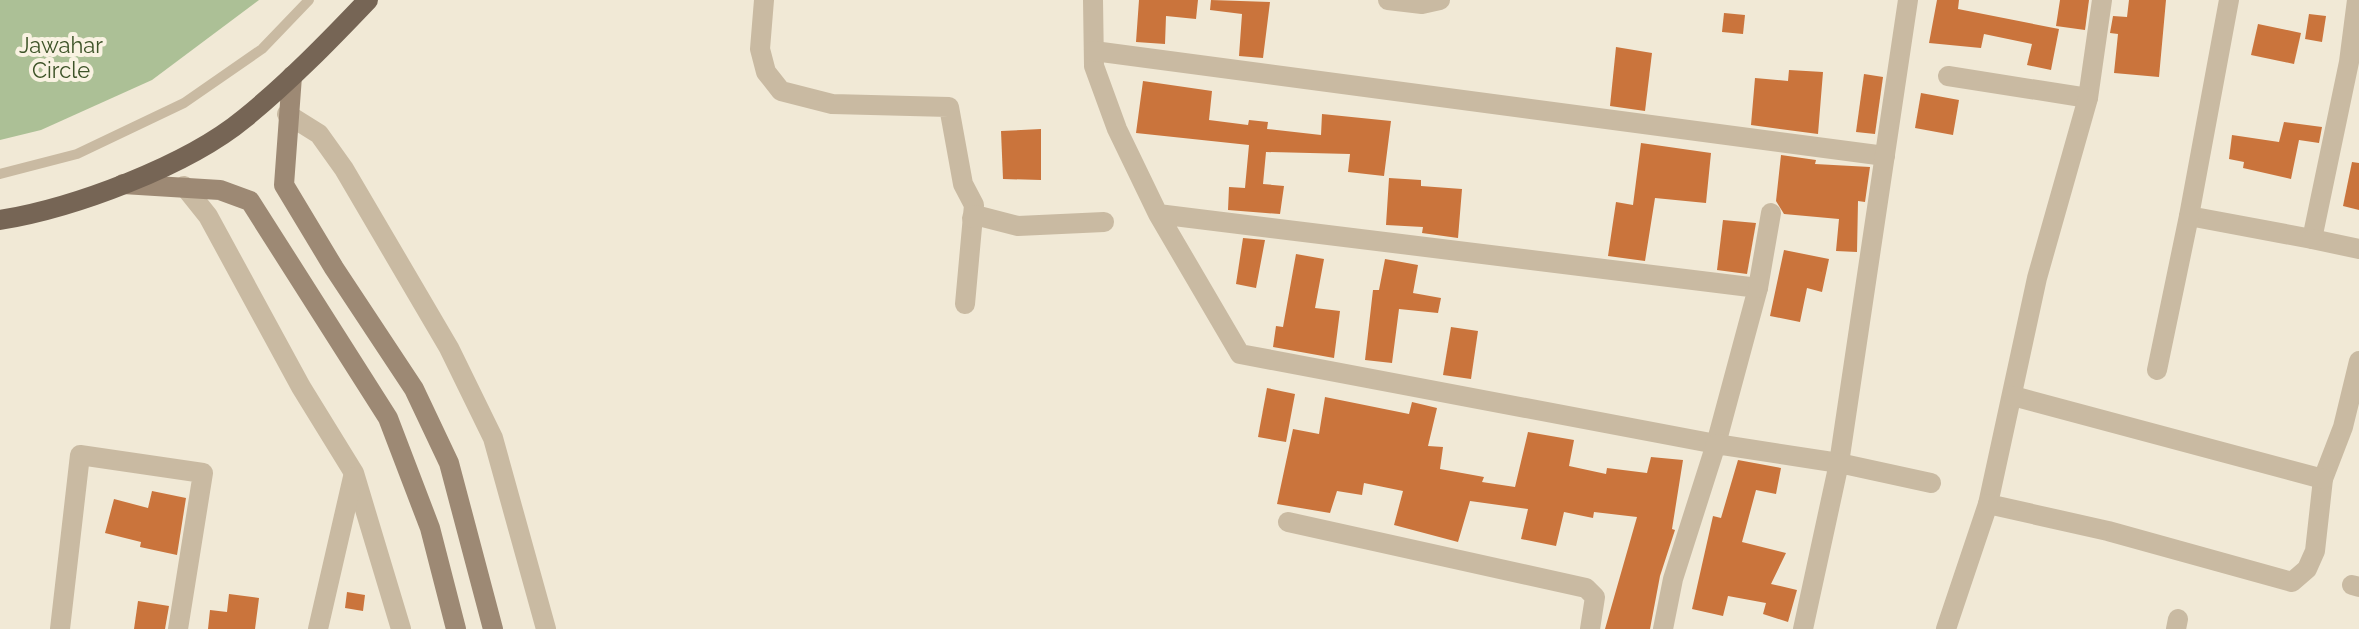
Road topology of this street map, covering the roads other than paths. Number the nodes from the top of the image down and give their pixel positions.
1 (309, 0) edge
2 (368, 0) edge
3 (764, 0) edge
4 (1093, 0) edge
5 (1388, 0) edge
6 (1440, 0) edge
7 (1908, 0) edge
8 (2102, 0) edge
9 (2229, 0) edge
10 (2357, 0) edge
11 (1094, 51) junction
12 (292, 76) junction
13 (1948, 76) dead end
14 (2088, 98) junction
15 (287, 114) junction
16 (1885, 156) junction
17 (0, 174) edge
18 (119, 183) junction
19 (184, 186) junction
20 (1771, 213) dead end
21 (1158, 214) junction
22 (2189, 216) junction
23 (972, 218) junction
24 (0, 220) edge
25 (1104, 222) dead end
26 (2312, 239) junction
27 (2359, 249) edge
28 (1758, 288) junction
29 (965, 304) dead end
30 (2358, 368) edge
31 (2157, 370) dead end
32 (2013, 396) junction
33 (1716, 444) junction
34 (1839, 463) junction
35 (354, 473) junction
36 (2323, 479) junction
37 (1931, 483) dead end
38 (1988, 504) junction
39 (1288, 522) dead end
40 (60, 629) edge
41 (178, 629) edge
42 (318, 629) edge
43 (401, 629) edge
44 (456, 629) edge
45 (493, 629) edge
46 (546, 629) edge
47 (1590, 629) edge
48 (1663, 629) edge
49 (1803, 629) edge
50 (1946, 629) edge

1 - 17 lane
2 - 12 main road
3 - 23 street
4 - 11 street
5 - 6 street
7 - 16 street
8 - 14 street
9 - 22 street
10 - 26 street
11 - 16 street
11 - 21 street
12 - 15 street
12 - 18 main road
13 - 14 street
14 - 32 street
15 - 45 street
15 - 46 street
16 - 34 street
18 - 19 street
18 - 24 main road
19 - 35 street
19 - 44 street
20 - 28 street
21 - 28 street
21 - 33 street
22 - 26 street
22 - 31 street
23 - 25 street
23 - 29 street
26 - 27 street
28 - 33 street
30 - 36 street
32 - 36 street
32 - 38 street
33 - 34 street
33 - 48 street
34 - 37 street
34 - 49 street
35 - 42 street
35 - 43 street
36 - 38 street
38 - 50 street
39 - 47 street
40 - 41 street

